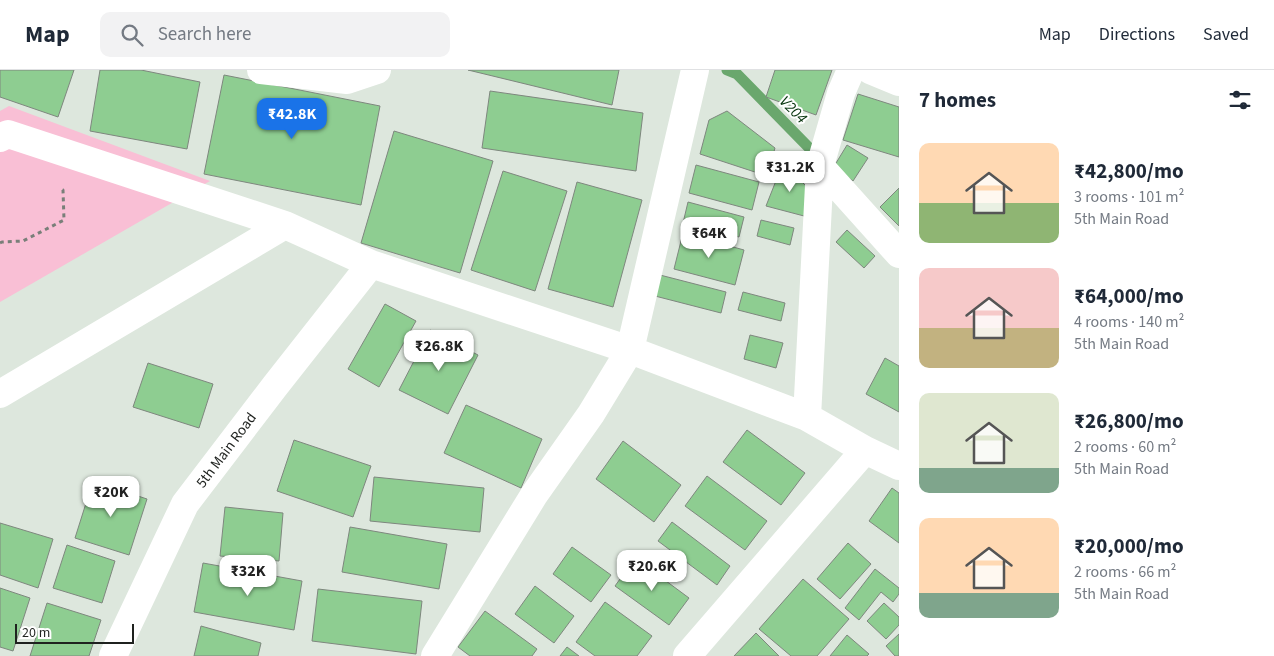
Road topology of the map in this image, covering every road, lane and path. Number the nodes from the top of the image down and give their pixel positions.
1 (261, 70) edge
2 (377, 70) edge
3 (694, 70) edge
4 (851, 70) edge
5 (870, 70) edge
6 (899, 82) edge
7 (3, 134) edge
8 (823, 153) junction
9 (54, 185) dead end
10 (285, 225) junction
11 (0, 243) edge
12 (899, 254) edge
13 (372, 264) junction
14 (630, 350) junction
15 (0, 394) edge
16 (807, 417) junction
17 (865, 450) junction
18 (899, 466) edge
19 (113, 656) edge
20 (435, 656) edge
21 (687, 656) edge

1 - 2 street
3 - 14 street
4 - 8 street
5 - 6 street
7 - 10 street
8 - 12 street
8 - 16 street
9 - 11 path
10 - 13 street
10 - 15 street
13 - 14 street
13 - 19 street, 5th Main Road
14 - 16 street
14 - 20 street
16 - 17 street
17 - 18 street
17 - 21 street

